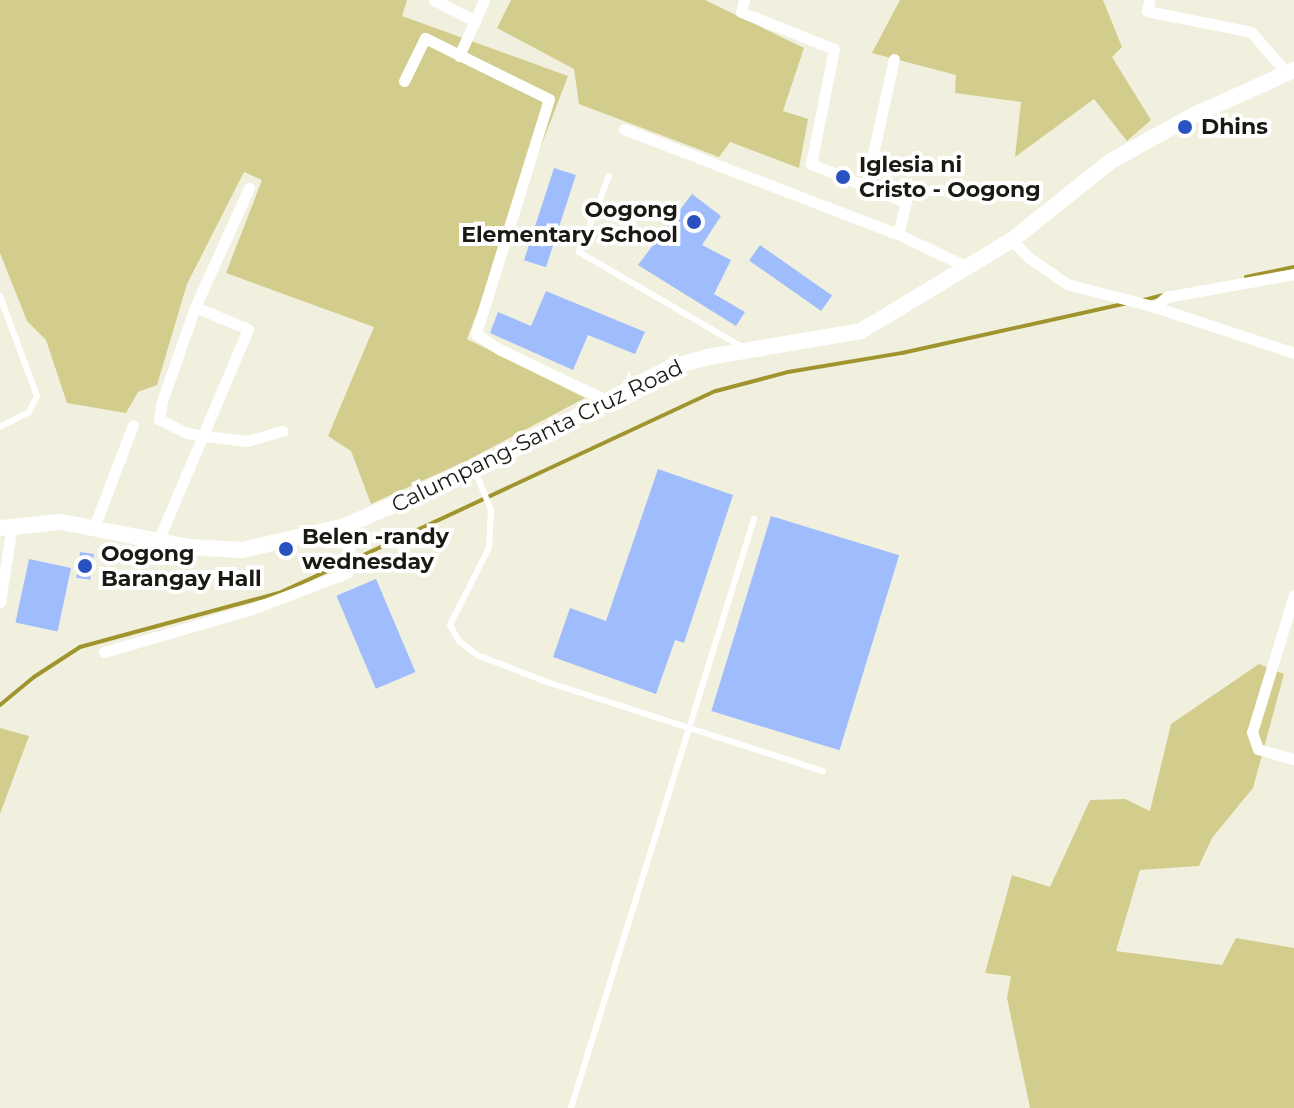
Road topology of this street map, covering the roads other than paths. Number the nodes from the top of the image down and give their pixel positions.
1 (434, 0) edge
2 (484, 0) edge
3 (744, 0) edge
4 (1149, 0) edge
5 (475, 21) junction
6 (459, 56) junction
7 (894, 59) dead end
8 (1290, 72) edge
9 (404, 81) dead end
10 (624, 129) dead end
11 (609, 176) dead end
12 (866, 186) junction
13 (249, 188) dead end
14 (898, 234) junction
15 (1012, 240) junction
16 (967, 267) junction
17 (1294, 274) edge
18 (0, 296) edge
19 (1152, 306) junction
20 (195, 307) junction
21 (746, 350) junction
22 (1294, 353) edge
23 (606, 400) junction
24 (133, 425) dead end
25 (0, 427) edge
26 (283, 431) dead end
27 (205, 436) junction
28 (475, 470) junction
29 (754, 519) dead end
30 (6, 526) edge
31 (94, 527) junction
32 (342, 527) junction
33 (158, 541) junction
34 (1294, 595) edge
35 (0, 602) edge
36 (104, 652) dead end
37 (688, 727) junction
38 (1294, 759) edge
39 (823, 771) dead end
40 (571, 1108) edge

1 - 5 street
2 - 5 street
3 - 12 street
4 - 8 street
5 - 6 street
6 - 9 street
6 - 23 street
7 - 12 street
8 - 15 main road, Calumpang-Santa Cruz Road
10 - 14 street
11 - 21 lane
12 - 14 street
13 - 20 street
14 - 16 street
15 - 16 main road, Calumpang-Santa Cruz Road
15 - 19 street
16 - 21 main road, Calumpang-Santa Cruz Road
17 - 19 street
18 - 25 lane
19 - 22 street
20 - 27 street
20 - 27 street
21 - 23 main road, Calumpang-Santa Cruz Road
23 - 28 main road, Calumpang-Santa Cruz Road
24 - 31 street
26 - 27 street
27 - 33 street
28 - 32 main road, Calumpang-Santa Cruz Road
28 - 37 lane
29 - 37 lane
30 - 31 main road, Calumpang-Santa Cruz Road
30 - 35 street
31 - 33 main road, Calumpang-Santa Cruz Road
32 - 33 main road, Calumpang-Santa Cruz Road
32 - 36 street
34 - 38 street
37 - 39 lane
37 - 40 lane

